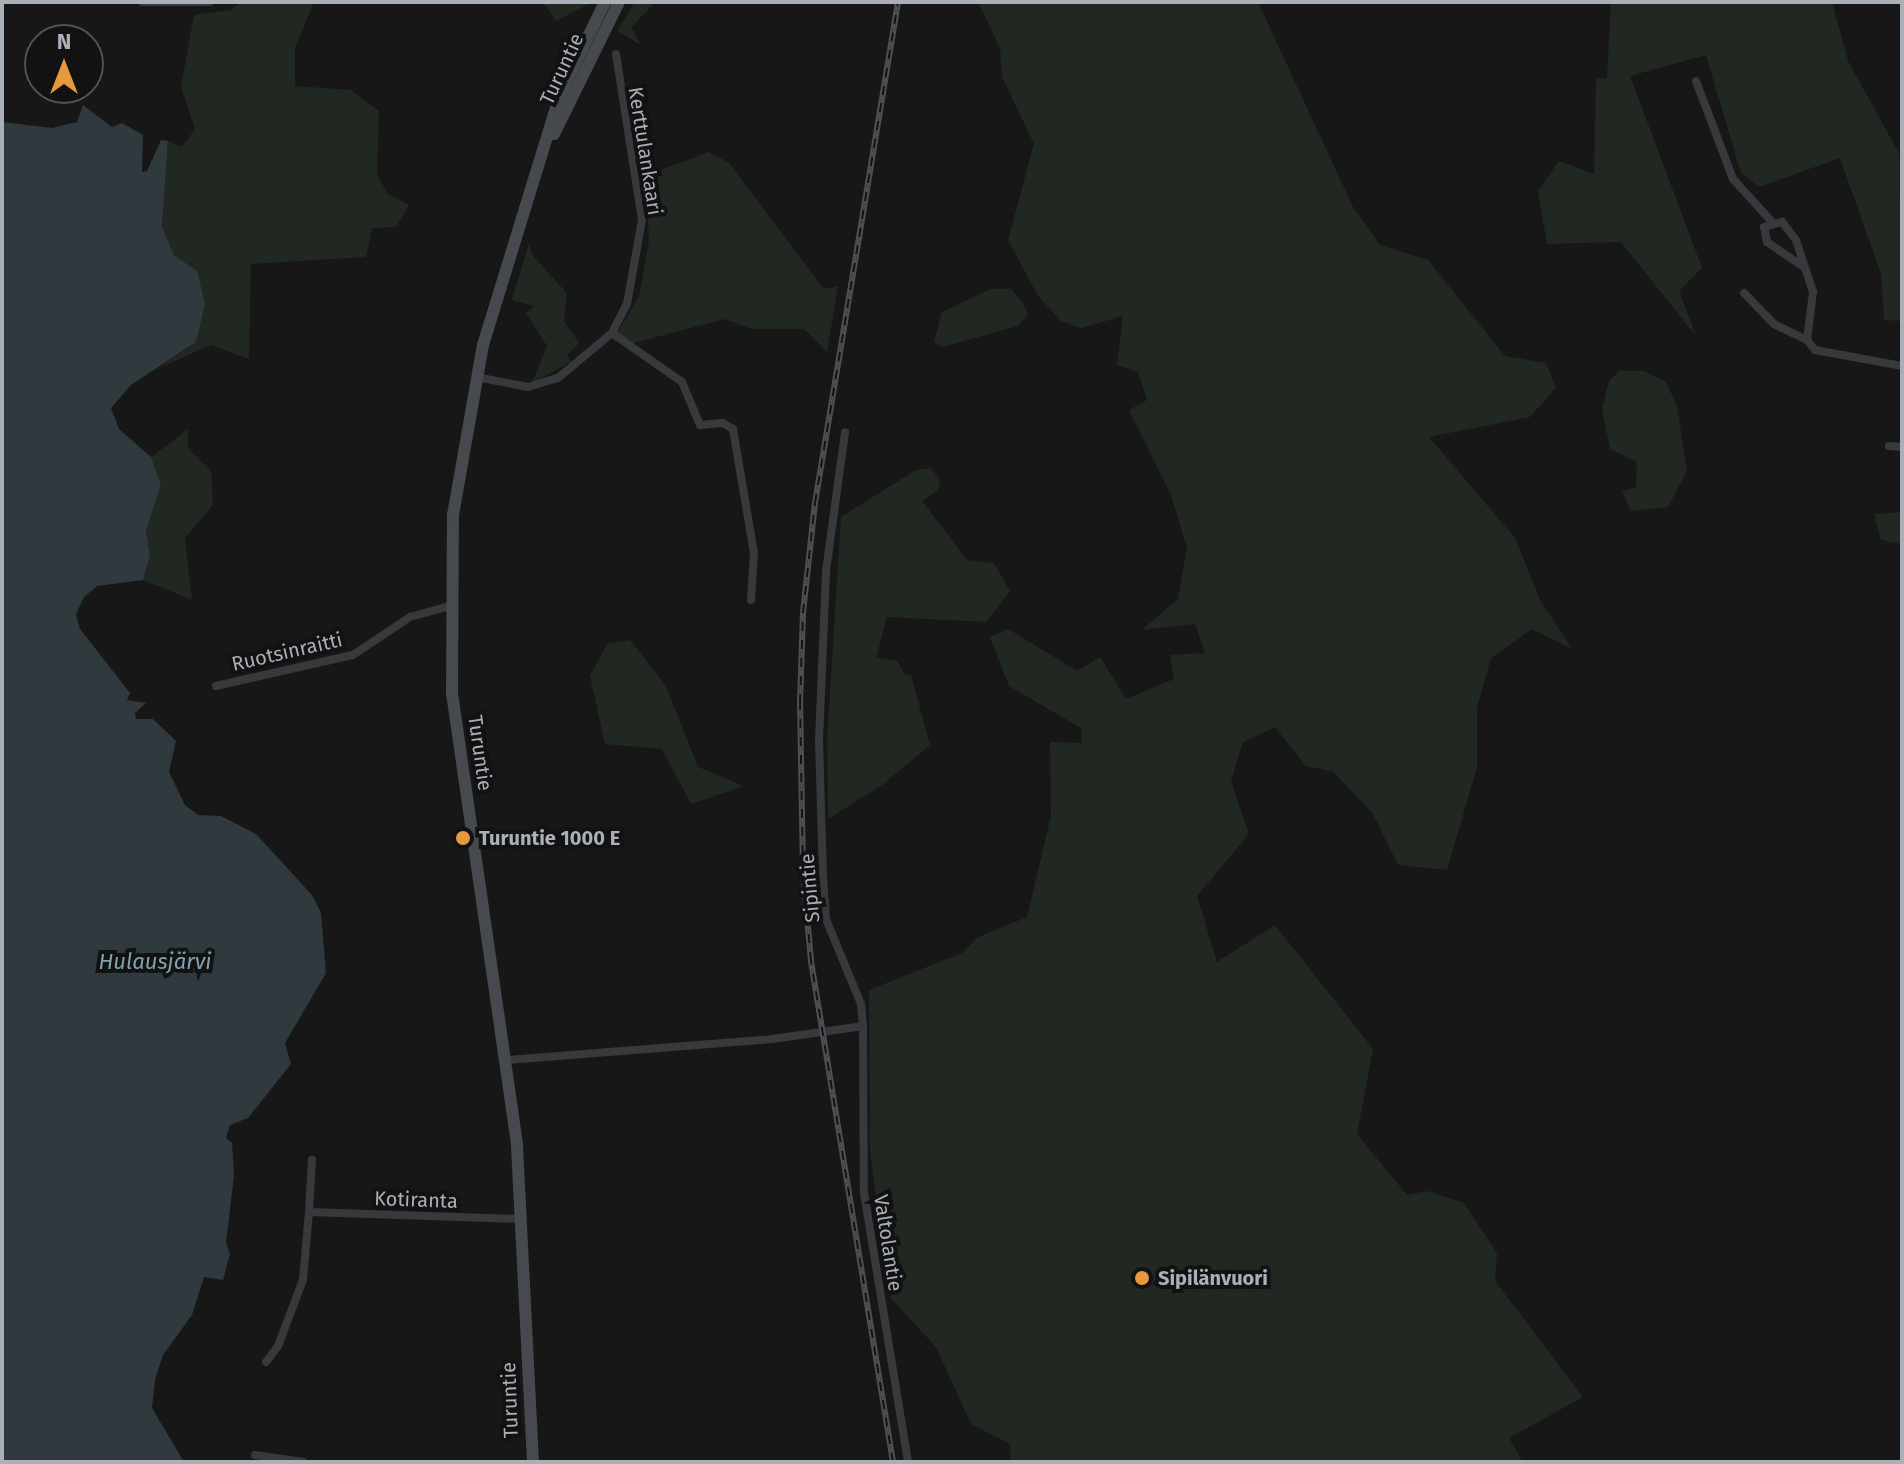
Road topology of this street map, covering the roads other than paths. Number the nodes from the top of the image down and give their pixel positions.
1 (142, 2) edge
2 (210, 2) edge
3 (605, 2) edge
4 (619, 2) edge
5 (616, 54) dead end
6 (1696, 81) dead end
7 (543, 154) junction
8 (1773, 223) junction
9 (1805, 268) junction
10 (1744, 293) dead end
11 (612, 333) junction
12 (1807, 340) junction
13 (1902, 366) edge
14 (476, 377) junction
15 (845, 432) dead end
16 (1889, 446) dead end
17 (1902, 447) edge
18 (751, 600) dead end
19 (450, 606) junction
20 (216, 686) dead end
21 (863, 1026) junction
22 (507, 1060) junction
23 (312, 1160) dead end
24 (309, 1212) junction
25 (521, 1219) junction
26 (266, 1362) dead end
27 (255, 1455) dead end
28 (303, 1462) edge
29 (533, 1462) edge
30 (908, 1462) edge

1 - 2 street
3 - 7 main road, Turuntie
4 - 7 main road, Turuntie
5 - 11 street, Kerttulankaari
6 - 8 street
7 - 14 main road, Turuntie
8 - 9 street
8 - 9 street
9 - 12 street
10 - 12 street
11 - 14 street
11 - 18 street
12 - 13 street
14 - 19 main road, Turuntie
15 - 21 street, Sipintie
16 - 17 street
19 - 20 street, Ruotsinraitti
19 - 22 main road, Turuntie
21 - 22 street
21 - 30 street, Valtolantie
22 - 25 main road, Turuntie
23 - 24 street
24 - 25 street, Kotiranta
24 - 26 street
25 - 29 main road, Turuntie
27 - 28 street

